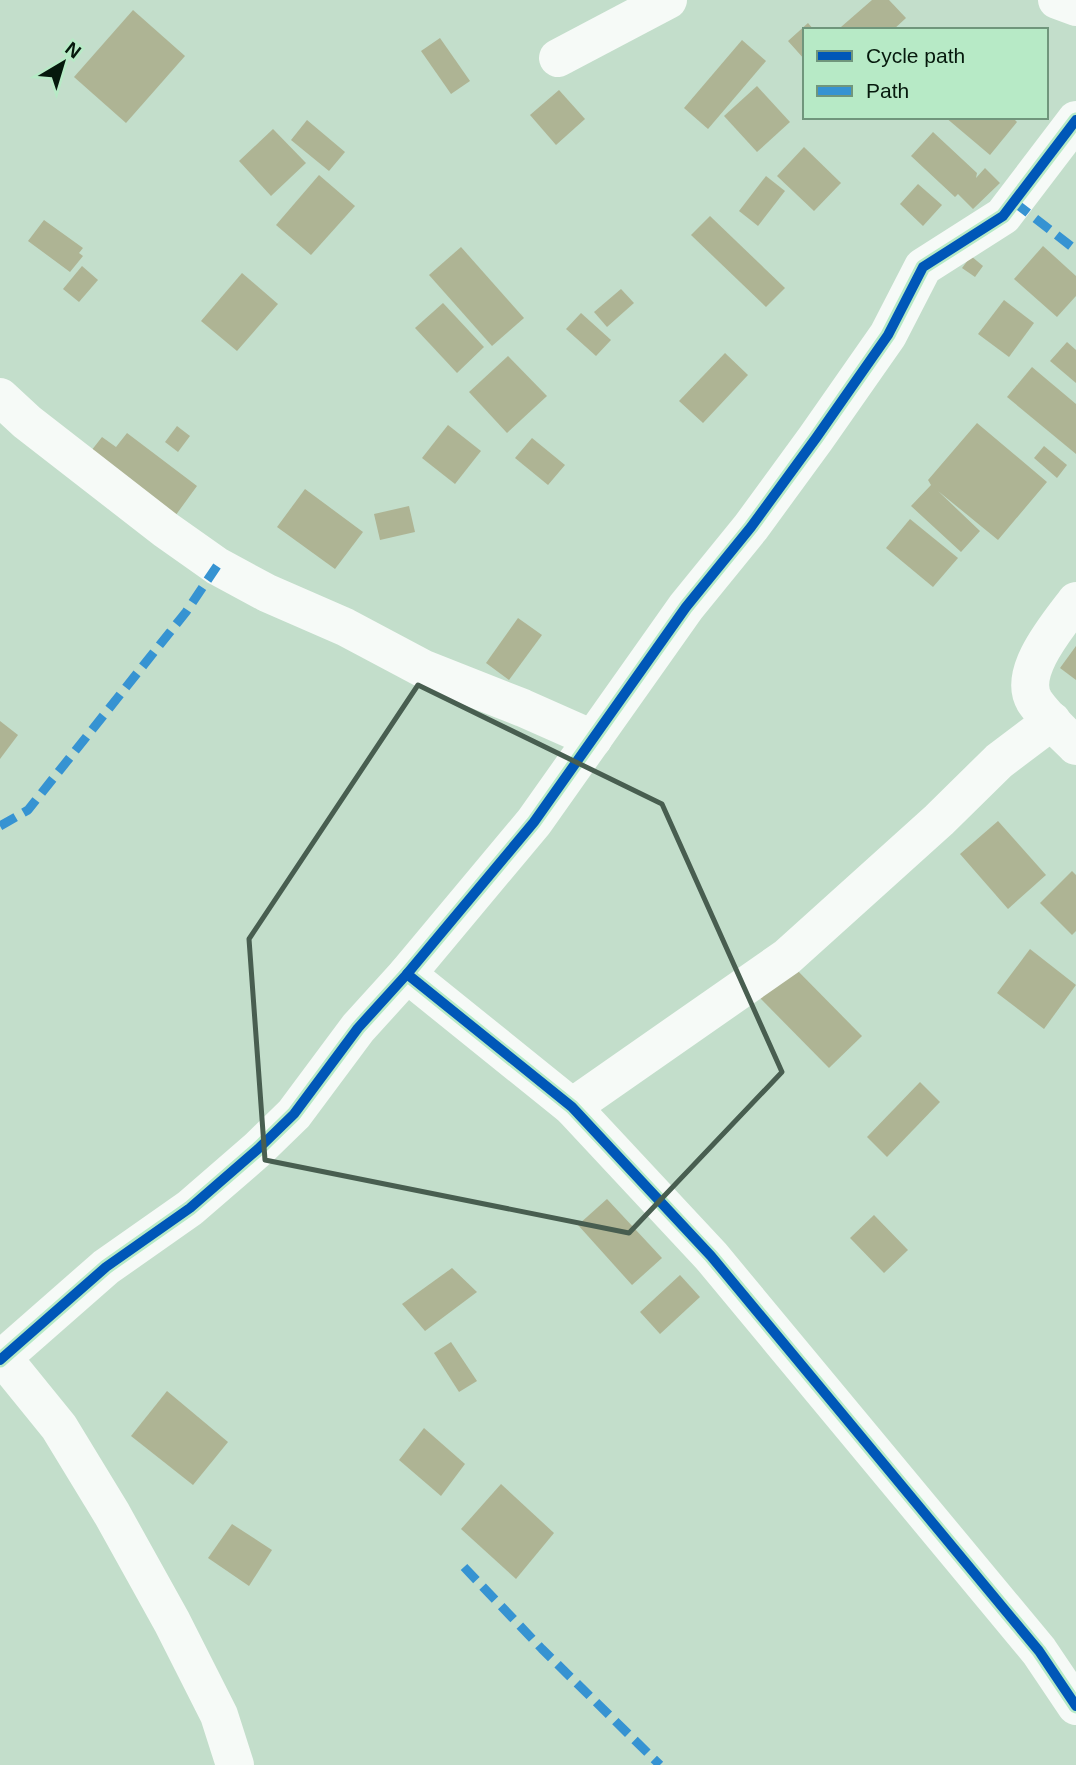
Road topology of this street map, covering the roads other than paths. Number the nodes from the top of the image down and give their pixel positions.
1 (668, 0) edge
2 (1057, 0) edge
3 (1076, 7) edge
4 (558, 58) dead end
5 (1076, 120) edge
6 (0, 397) edge
7 (1076, 601) edge
8 (1064, 734) edge
9 (593, 738) junction
10 (407, 974) junction
11 (572, 1107) junction
12 (2, 1359) edge
13 (1076, 1706) edge
14 (235, 1765) edge

1 - 4 street
2 - 3 street
5 - 9 street
6 - 9 street
7 - 8 street
8 - 11 street
9 - 10 street
10 - 11 street
10 - 12 street
11 - 13 street
12 - 14 street

